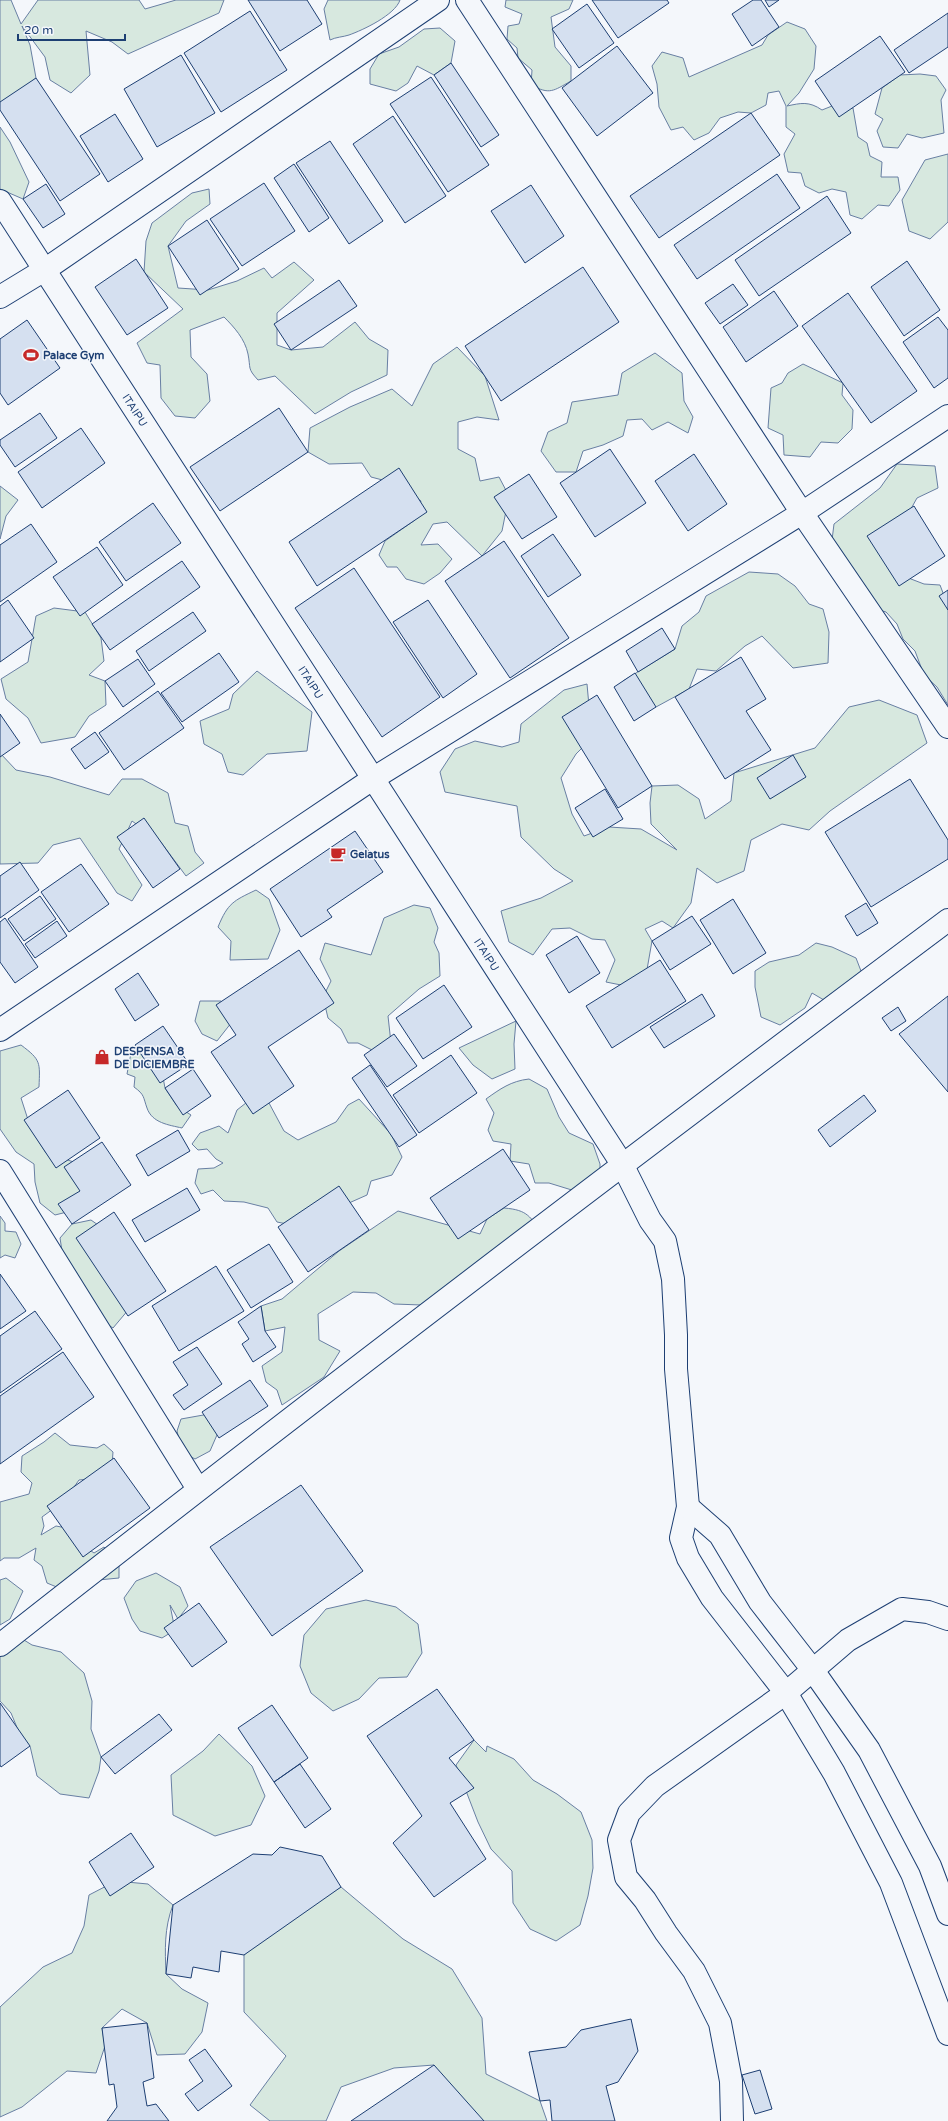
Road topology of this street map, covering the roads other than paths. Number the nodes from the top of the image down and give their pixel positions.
1 (438, 0) edge
2 (467, 0) edge
3 (0, 201) edge
4 (46, 269) junction
5 (0, 298) edge
6 (948, 416) edge
7 (802, 513) junction
8 (948, 727) edge
9 (374, 778) junction
10 (948, 920) edge
11 (0, 1030) edge
12 (622, 1164) junction
13 (0, 1170) edge
14 (198, 1489) junction
15 (688, 1507) junction
16 (948, 1619) edge
17 (0, 1645) edge
18 (812, 1669) junction
19 (786, 1693) junction
20 (948, 1914) edge
21 (948, 2034) edge
22 (732, 2121) edge

1 - 4 street
2 - 7 street
3 - 4 street, ITAIPU
4 - 5 street
4 - 9 street, ITAIPU
6 - 7 street
7 - 8 street
7 - 9 street
9 - 11 street
9 - 12 street, ITAIPU
10 - 12 street
12 - 14 street
12 - 15 street, ITAIPU
13 - 14 street
14 - 17 street
15 - 18 street
15 - 19 street, ITAIPU
16 - 18 street
18 - 19 street
18 - 20 street
19 - 21 street, ITAIPU
19 - 22 street

